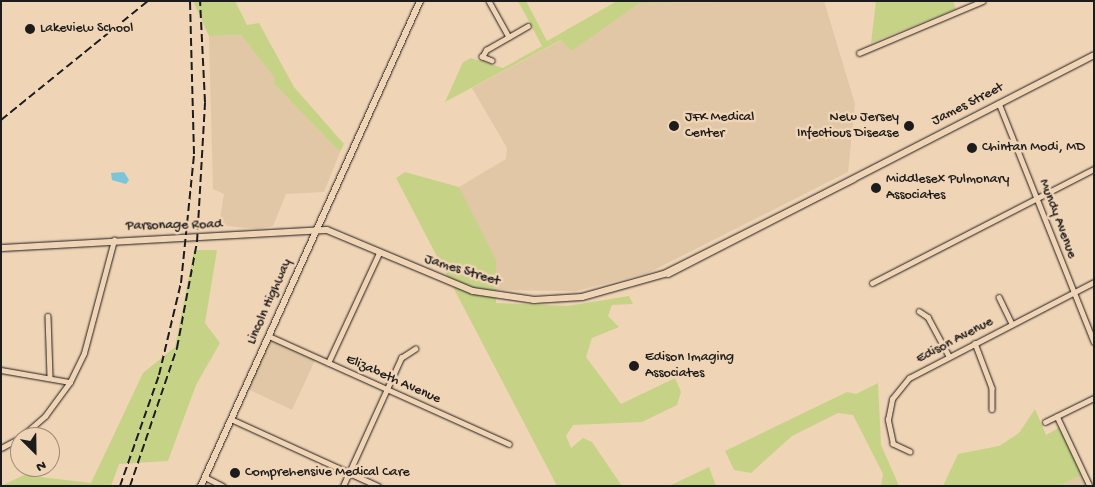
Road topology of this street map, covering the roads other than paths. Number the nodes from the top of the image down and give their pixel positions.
1 (420, 1) edge
2 (490, 1) edge
3 (983, 1) edge
4 (528, 26) dead end
5 (509, 37) junction
6 (859, 53) dead end
7 (1094, 55) edge
8 (492, 61) dead end
9 (999, 103) junction
10 (1094, 169) edge
11 (1037, 198) junction
12 (316, 230) junction
13 (114, 239) junction
14 (1, 248) edge
15 (379, 253) junction
16 (1094, 282) edge
17 (872, 283) dead end
18 (1073, 293) junction
19 (999, 297) dead end
20 (919, 310) dead end
21 (48, 316) dead end
22 (1012, 324) junction
23 (269, 336) junction
24 (1094, 342) edge
25 (975, 343) junction
26 (415, 349) dead end
27 (949, 356) junction
28 (328, 364) junction
29 (1, 370) edge
30 (50, 376) junction
31 (70, 382) junction
32 (386, 390) junction
33 (1094, 398) edge
34 (992, 409) dead end
35 (1056, 416) junction
36 (231, 419) junction
37 (1045, 422) dead end
38 (32, 427) edge
39 (509, 444) dead end
40 (910, 452) dead end
41 (349, 473) junction
42 (205, 477) junction
43 (201, 486) edge
44 (223, 486) edge
45 (343, 486) edge
46 (378, 486) edge
47 (1090, 486) edge

1 - 12 street, Lincoln Highway
2 - 5 street
3 - 6 street
4 - 5 street
5 - 8 street
7 - 9 street, James Street
9 - 11 street, Mundy Avenue
9 - 15 street, James Street
10 - 11 street
11 - 17 street
11 - 18 street, Mundy Avenue
12 - 13 street, Parsonage Road
12 - 15 street, James Street
12 - 23 street, Lincoln Highway
13 - 14 street, Parsonage Road
13 - 31 street
15 - 28 street
16 - 18 street, Edison Avenue
18 - 22 street, Edison Avenue
18 - 24 street, Mundy Avenue
19 - 22 street
20 - 27 street
21 - 30 street
22 - 25 street, Edison Avenue
23 - 28 street, Elizabeth Avenue
23 - 36 street, Lincoln Highway
25 - 27 street, Edison Avenue
25 - 34 street
26 - 32 street
27 - 40 street, Edison Avenue
28 - 32 street, Elizabeth Avenue
29 - 30 street
30 - 31 street
31 - 38 street
32 - 39 street, Elizabeth Avenue
32 - 41 street
33 - 35 street
35 - 37 street
35 - 47 street
36 - 41 street
36 - 42 street, Lincoln Highway
41 - 45 street
41 - 46 street
42 - 43 street, Lincoln Highway
42 - 44 street

